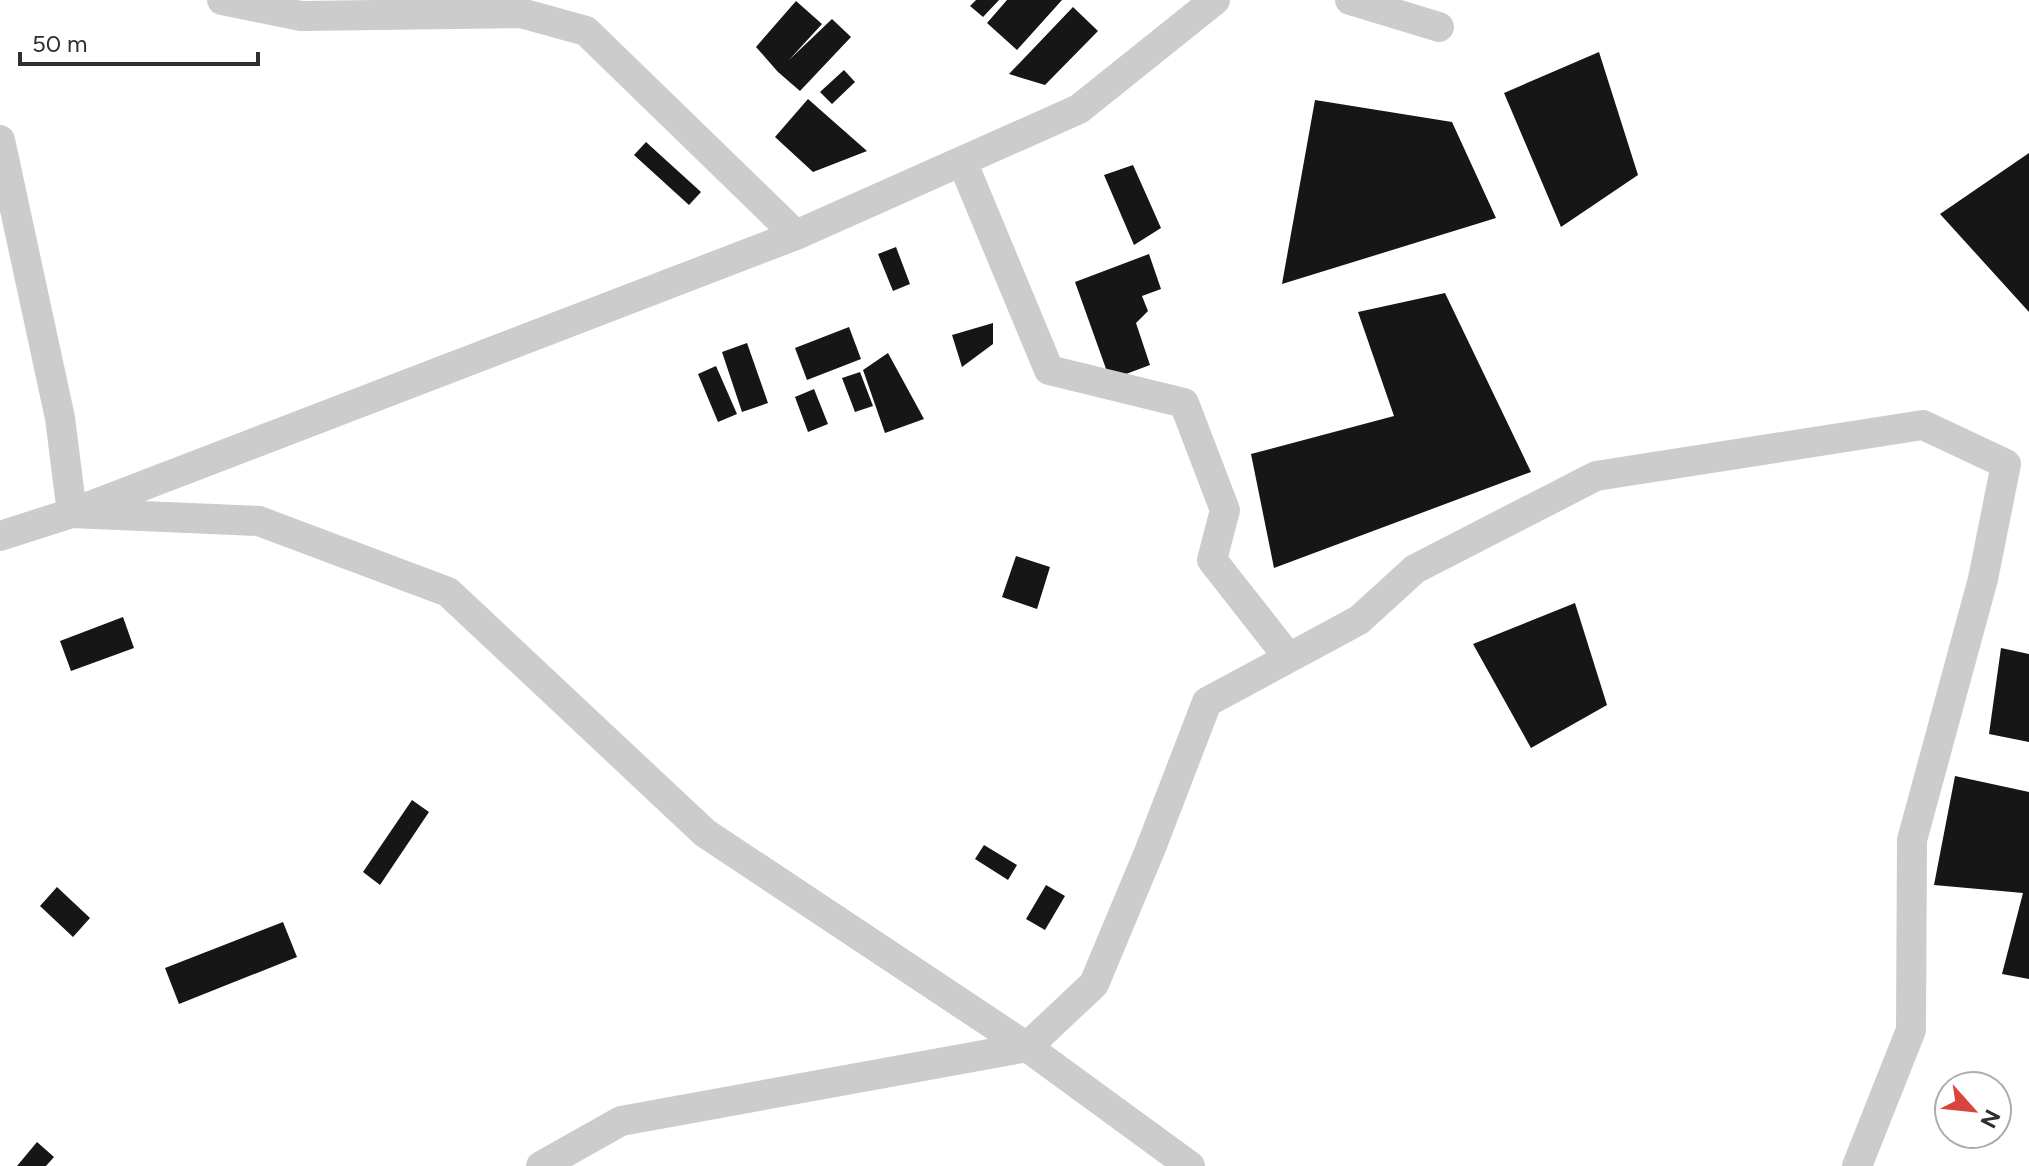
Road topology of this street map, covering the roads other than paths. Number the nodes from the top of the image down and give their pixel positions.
1 (222, 0) edge
2 (1215, 0) edge
3 (1350, 0) edge
4 (1439, 27) dead end
5 (0, 140) edge
6 (962, 161) junction
7 (796, 235) junction
8 (72, 513) junction
9 (0, 536) edge
10 (1289, 658) junction
11 (1027, 1047) junction
12 (541, 1166) edge
13 (1190, 1166) edge
14 (1857, 1166) edge

1 - 7 street
2 - 6 street
3 - 4 street
5 - 8 street
6 - 7 street
6 - 10 street
7 - 8 street
8 - 9 street
8 - 11 street
10 - 11 street
10 - 14 street
11 - 12 street
11 - 13 street

